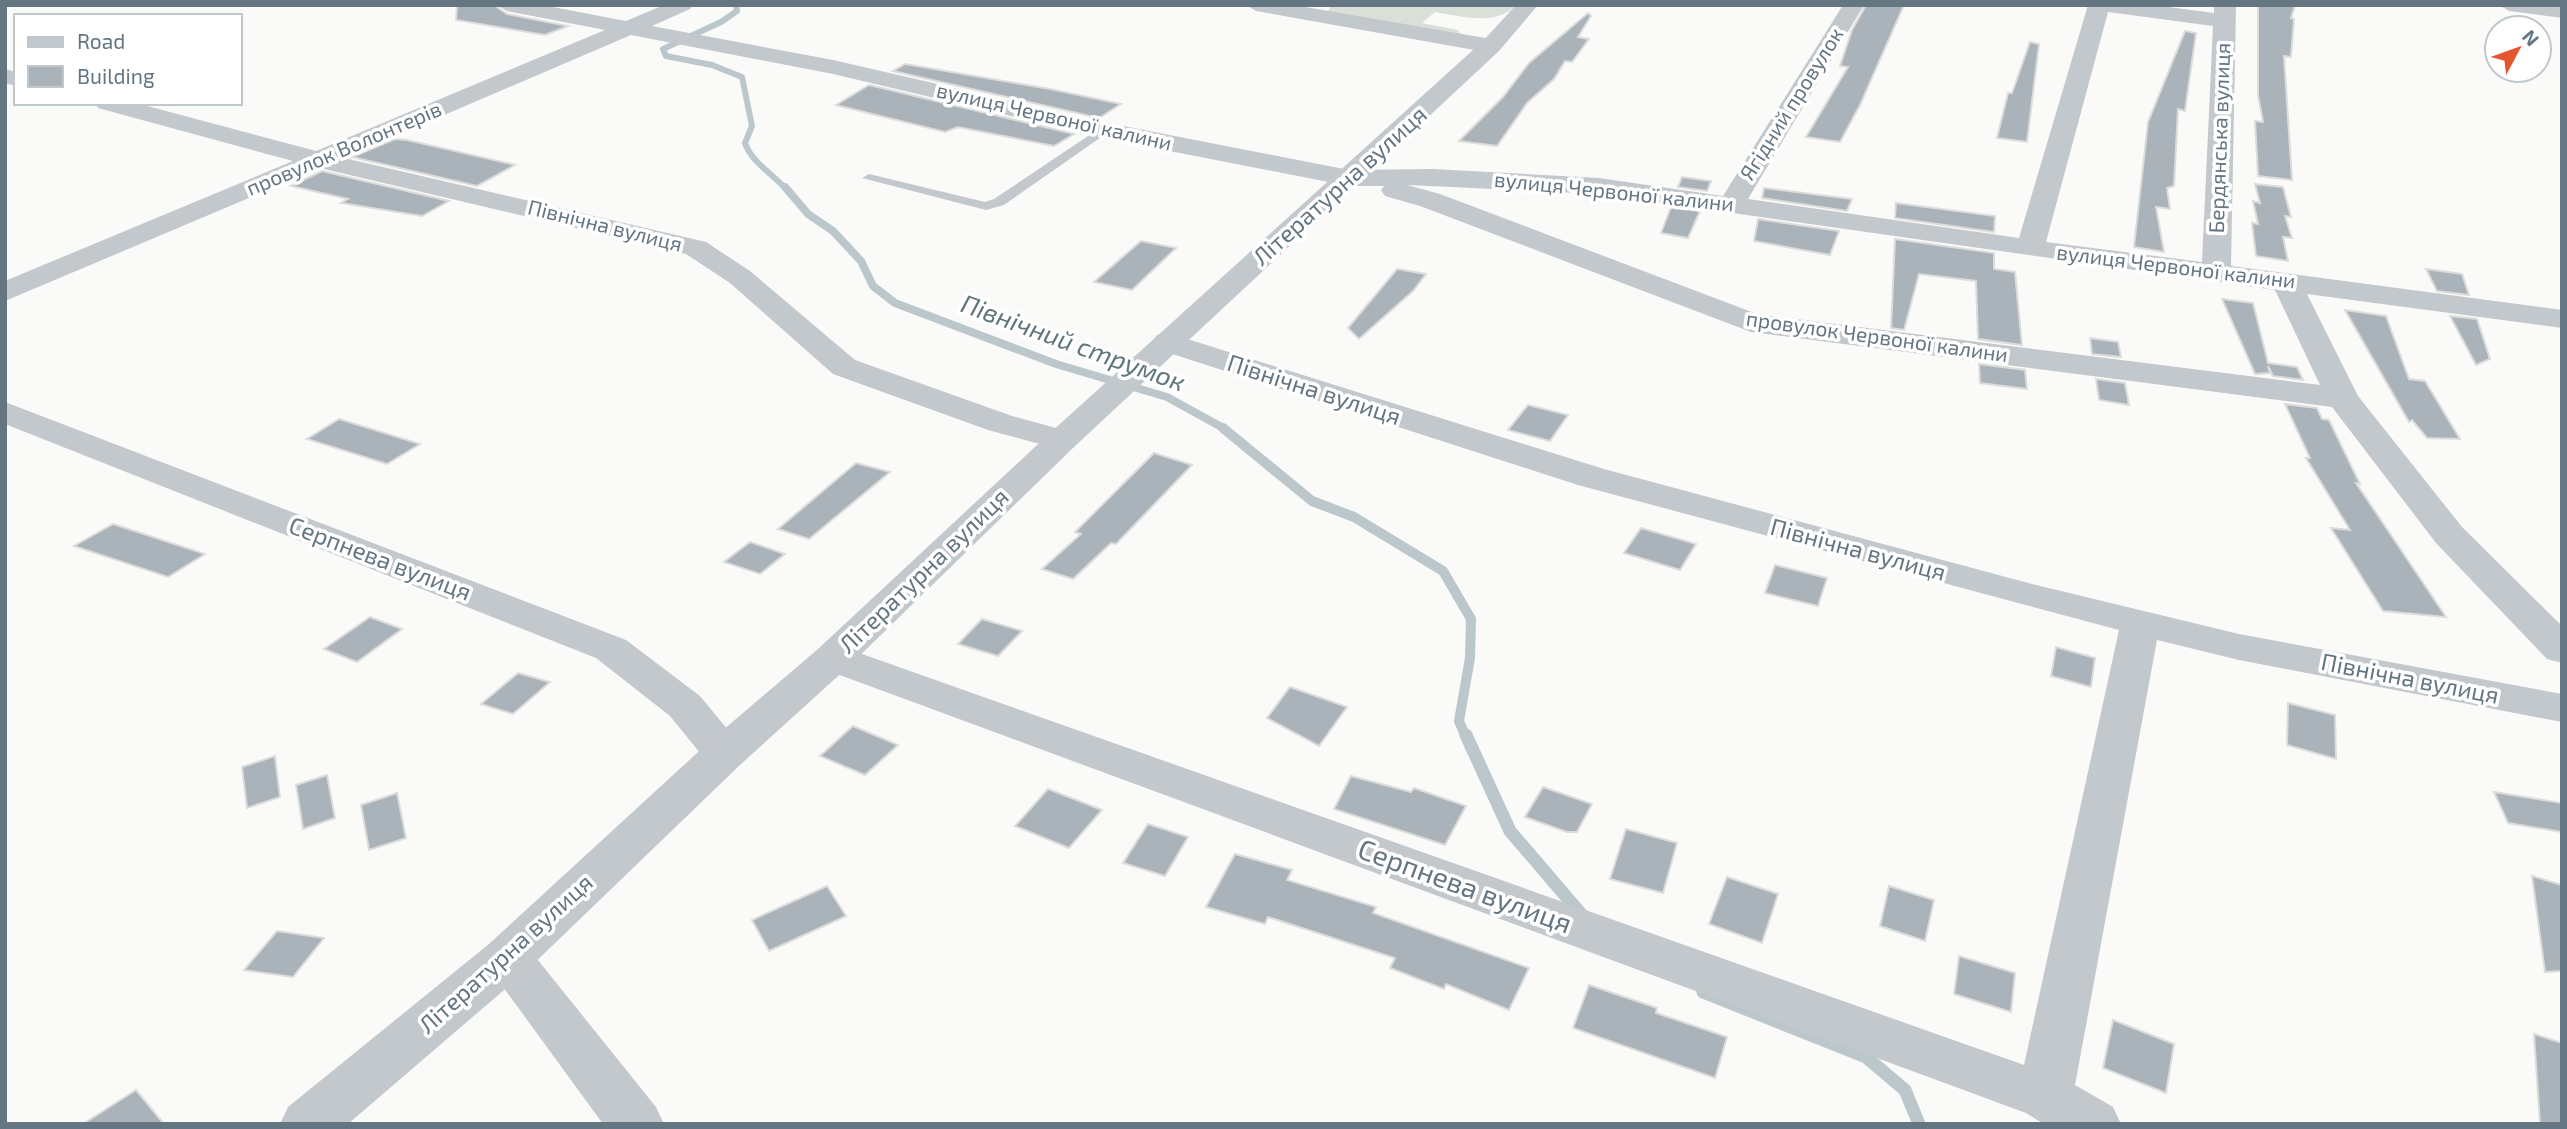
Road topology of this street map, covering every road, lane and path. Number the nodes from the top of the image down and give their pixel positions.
1 (508, 5) edge
2 (683, 5) edge
3 (1256, 5) edge
4 (1528, 5) edge
5 (1854, 5) edge
6 (2101, 5) edge
7 (2509, 5) edge
8 (2562, 12) edge
9 (2224, 13) edge
10 (625, 29) junction
11 (1491, 46) junction
12 (114, 105) edge
13 (1103, 130) junction
14 (319, 160) junction
15 (869, 178) dead end
16 (1349, 178) junction
17 (1731, 204) junction
18 (2030, 248) junction
19 (2216, 271) junction
20 (2284, 280) junction
21 (5, 292) edge
22 (2562, 319) edge
23 (1168, 342) junction
24 (2343, 398) junction
25 (5, 412) edge
26 (1062, 440) junction
27 (2140, 625) junction
28 (2562, 650) edge
29 (833, 658) junction
30 (2562, 708) edge
31 (725, 753) junction
32 (507, 958) junction
33 (2045, 1096) junction
34 (308, 1124) edge
35 (636, 1124) edge
36 (2093, 1124) edge

1 - 10 street, вулиця Червоної калини
2 - 10 street, провулок Волонтерів
3 - 11 street
4 - 11 street, Літературна вулиця
5 - 17 street, Ягідний провулок
6 - 9 street
6 - 18 street
7 - 8 street
9 - 19 street, Бердянська вулиця
10 - 13 street, вулиця Червоної калини
10 - 14 street, провулок Волонтерів
11 - 16 street, Літературна вулиця
12 - 14 street, Північна вулиця
13 - 15 lane
13 - 16 street, вулиця Червоної калини
14 - 21 street, провулок Волонтерів
14 - 26 street, Північна вулиця
16 - 17 street, вулиця Червоної калини
16 - 23 street, Літературна вулиця
16 - 24 street, провулок Червоної калини
17 - 18 street, вулиця Червоної калини
18 - 19 street, вулиця Червоної калини
19 - 20 street, вулиця Червоної калини
20 - 22 street, вулиця Червоної калини
20 - 24 street
23 - 26 street, Літературна вулиця
23 - 27 street, Північна вулиця
24 - 28 street
25 - 31 street, Серпнева вулиця
26 - 29 street, Літературна вулиця
27 - 30 street, Північна вулиця
27 - 33 street
29 - 31 street, Літературна вулиця
29 - 33 street, Серпнева вулиця
31 - 32 street, Літературна вулиця
32 - 34 street, Літературна вулиця
32 - 35 street
33 - 36 street, Серпнева вулиця

